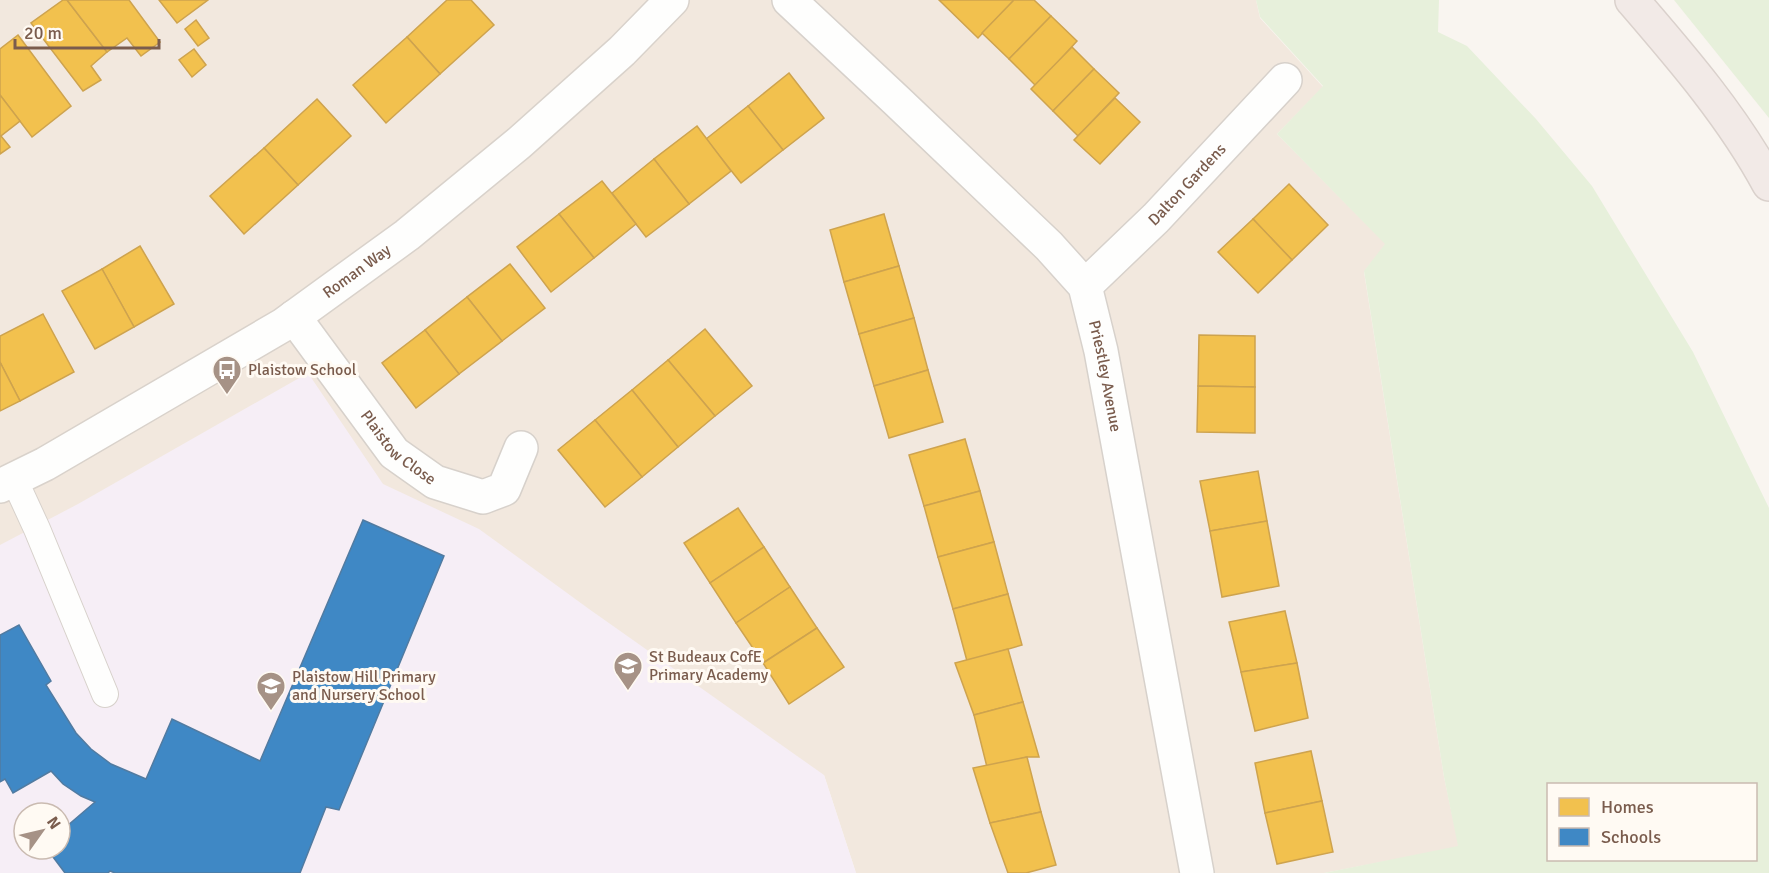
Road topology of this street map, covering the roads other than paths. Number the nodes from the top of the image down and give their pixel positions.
1 (672, 0) edge
2 (789, 0) edge
3 (1632, 0) edge
4 (1285, 80) dead end
5 (1769, 184) edge
6 (1085, 286) junction
7 (294, 317) junction
8 (521, 448) dead end
9 (7, 483) edge
10 (105, 694) dead end
11 (1197, 873) edge

1 - 7 street, Roman Way
2 - 6 street, Priestley Avenue
3 - 5 highway
4 - 6 street, Dalton Gardens
6 - 11 street, Priestley Avenue
7 - 8 street, Plaistow Close
7 - 9 street, Roman Way
9 - 10 lane

